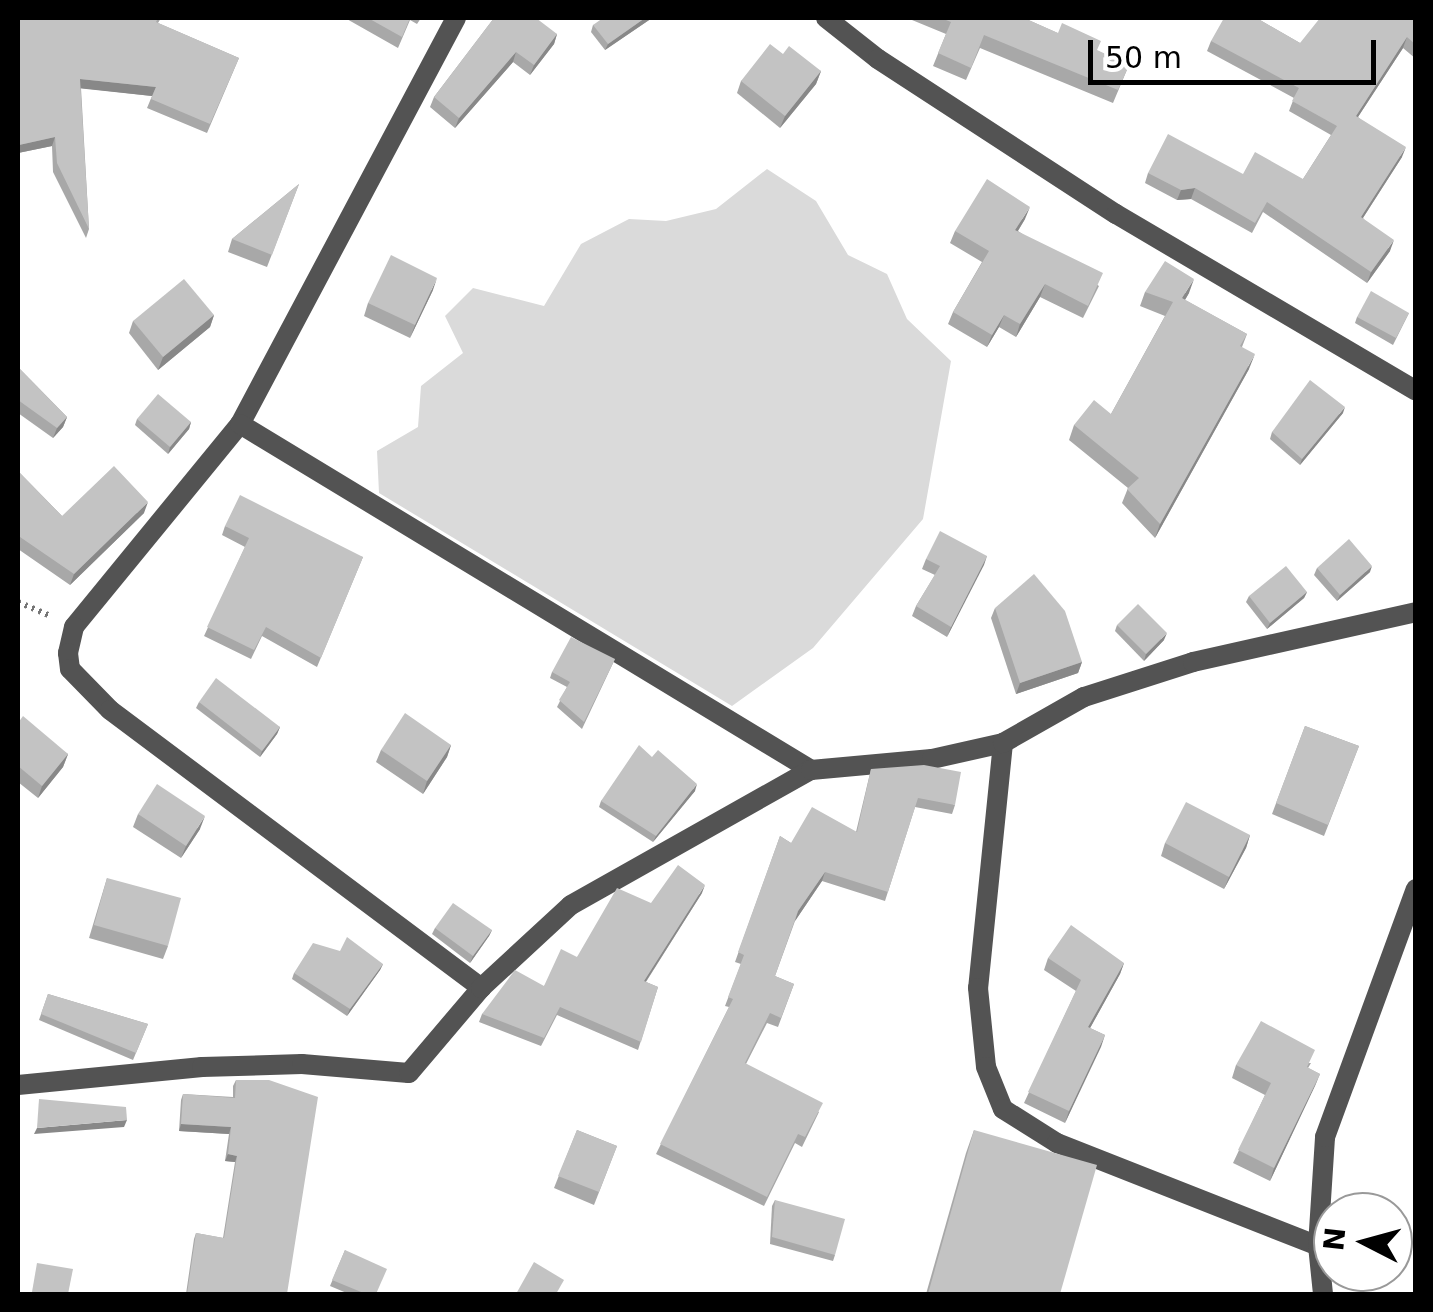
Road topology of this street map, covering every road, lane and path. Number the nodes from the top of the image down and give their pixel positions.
1 (456, 18) edge
2 (826, 18) edge
3 (1416, 391) edge
4 (240, 424) junction
5 (1416, 612) edge
6 (1004, 743) junction
7 (811, 770) junction
8 (1416, 889) edge
9 (481, 988) junction
10 (18, 1085) edge
11 (1322, 1192) edge
12 (1313, 1244) edge

1 - 4 street
2 - 3 street
4 - 7 street
4 - 9 street
5 - 6 street
6 - 7 street
6 - 12 street
7 - 9 street
8 - 11 street
9 - 10 street

